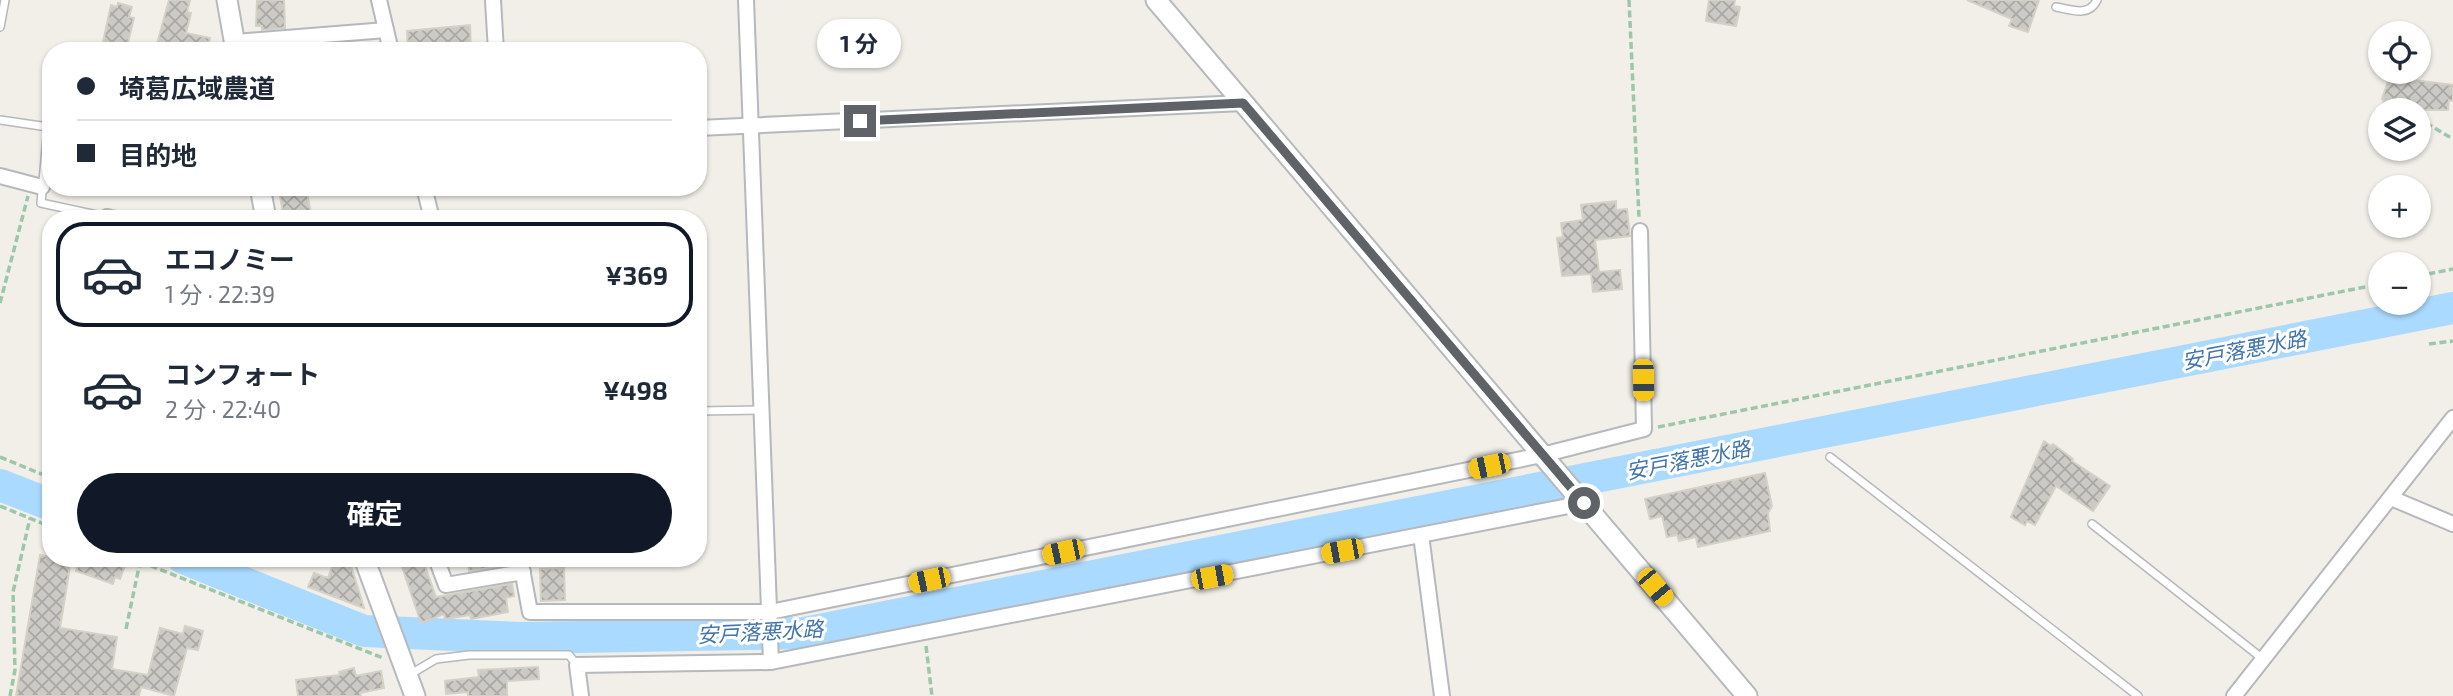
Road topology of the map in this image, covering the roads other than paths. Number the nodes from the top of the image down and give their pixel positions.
1 (5, 0) edge
2 (227, 0) edge
3 (379, 0) edge
4 (493, 0) edge
5 (746, 0) edge
6 (1156, 0) edge
7 (2097, 0) edge
8 (2056, 7) dead end
9 (0, 27) edge
10 (386, 30) junction
11 (234, 42) edge
12 (273, 42) edge
13 (389, 42) edge
14 (495, 42) edge
15 (1243, 103) junction
16 (0, 120) edge
17 (42, 126) edge
18 (751, 126) junction
19 (707, 128) edge
20 (42, 156) edge
21 (0, 176) edge
22 (36, 185) junction
23 (74, 210) edge
24 (1640, 231) road end
25 (762, 410) junction
26 (707, 411) edge
27 (2453, 418) edge
28 (1830, 457) dead end
29 (1545, 459) junction
30 (2391, 498) junction
31 (1581, 500) junction
32 (2092, 524) dead end
33 (2453, 524) edge
34 (1421, 535) junction
35 (367, 567) edge
36 (439, 567) edge
37 (514, 567) edge
38 (521, 567) edge
39 (770, 612) junction
40 (2263, 659) junction
41 (772, 662) junction
42 (577, 665) junction
43 (406, 671) junction
44 (415, 696) edge
45 (580, 696) edge
46 (1442, 696) edge
47 (1747, 696) edge
48 (2138, 696) edge
49 (2234, 696) edge

1 - 9 lane
2 - 11 street
3 - 10 street
4 - 14 street
5 - 18 street
6 - 15 street
7 - 8 lane
10 - 12 street
10 - 13 street
15 - 18 street
15 - 29 street
16 - 17 lane
18 - 19 street
18 - 25 street
20 - 22 lane
21 - 22 street
22 - 23 lane
24 - 29 street
25 - 26 lane
25 - 39 street
27 - 30 street
28 - 48 lane
29 - 31 street
29 - 39 street
30 - 33 street
30 - 40 street
31 - 34 street
31 - 47 street
32 - 40 lane
34 - 41 street
34 - 46 street
35 - 43 street
36 - 37 street
38 - 39 street
39 - 41 street
40 - 49 street
41 - 42 street
42 - 43 lane
42 - 45 street
43 - 44 street

